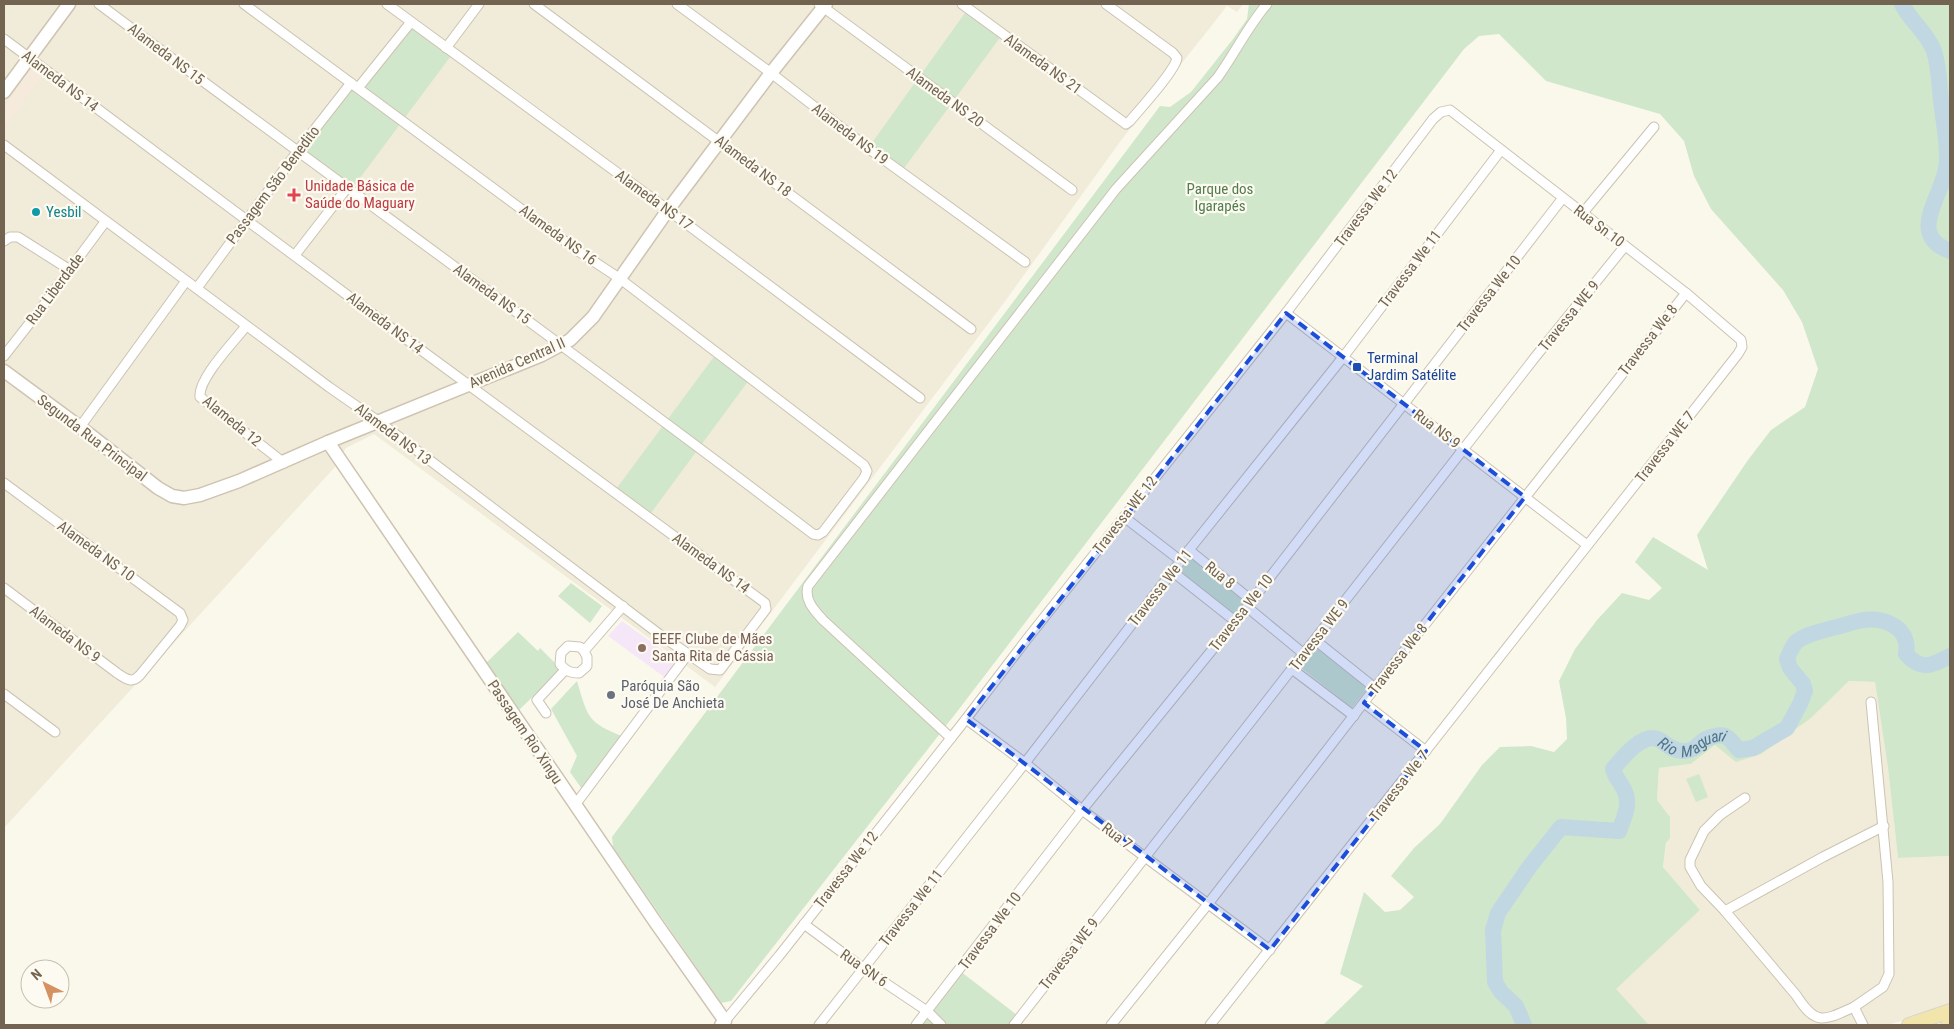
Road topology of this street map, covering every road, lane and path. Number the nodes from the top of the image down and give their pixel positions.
1 (69, 4) edge
2 (99, 4) edge
3 (244, 4) edge
4 (386, 4) edge
5 (479, 4) edge
6 (534, 4) edge
7 (677, 4) edge
8 (962, 4) edge
9 (1106, 4) edge
10 (1267, 4) edge
11 (823, 5) edge
12 (412, 22) junction
13 (4, 39) edge
14 (446, 48) junction
15 (30, 57) junction
16 (771, 73) junction
17 (355, 86) junction
18 (4, 92) edge
19 (1450, 110) joint
20 (1654, 127) dead end
21 (721, 142) junction
22 (4, 146) edge
23 (1501, 150) junction
24 (297, 152) junction
25 (346, 188) junction
26 (1072, 190) dead end
27 (1562, 198) junction
28 (668, 210) junction
29 (1582, 214) junction
30 (247, 220) junction
31 (105, 222) junction
32 (4, 241) edge
33 (1625, 246) junction
34 (295, 255) junction
35 (1025, 262) dead end
36 (70, 270) junction
37 (619, 278) junction
38 (186, 281) junction
39 (197, 288) junction
40 (1686, 293) junction
41 (1286, 313) junction
42 (246, 326) junction
43 (971, 329) dead end
44 (563, 345) junction
45 (1742, 347) joint
46 (4, 356) edge
47 (1344, 356) junction
48 (4, 371) edge
49 (469, 385) junction
50 (920, 398) dead end
51 (1404, 404) junction
52 (378, 421) junction
53 (80, 427) junction
54 (328, 442) junction
55 (1464, 450) junction
56 (284, 463) junction
57 (867, 471) joint
58 (4, 483) edge
59 (1525, 497) junction
60 (184, 498) joint
61 (1124, 517) junction
62 (1587, 545) junction
63 (1189, 550) junction
64 (1181, 561) junction
65 (1173, 572) junction
66 (4, 588) edge
67 (1249, 604) junction
68 (623, 606) junction
69 (766, 606) joint
70 (1235, 622) junction
71 (1315, 640) junction
72 (584, 651) junction
73 (688, 654) junction
74 (1304, 654) junction
75 (1292, 669) junction
76 (565, 670) junction
77 (127, 680) joint
78 (1375, 688) junction
79 (4, 694) edge
80 (1871, 702) dead end
81 (1364, 703) junction
82 (546, 713) dead end
83 (1354, 716) junction
84 (966, 719) junction
85 (55, 732) dead end
86 (951, 738) junction
87 (1426, 751) junction
88 (1025, 763) junction
89 (1745, 798) dead end
90 (575, 805) junction
91 (1082, 810) junction
92 (1884, 826) junction
93 (1144, 856) junction
94 (1208, 904) junction
95 (1726, 911) junction
96 (804, 924) junction
97 (1270, 950) junction
98 (863, 968) junction
99 (1854, 1007) junction
100 (927, 1011) junction
101 (1950, 1011) edge
102 (723, 1023) edge
103 (819, 1025) edge
104 (916, 1025) edge
105 (941, 1025) edge
106 (1014, 1025) edge
107 (1111, 1025) edge
108 (1210, 1025) edge
109 (1863, 1025) edge
110 (1909, 1025) edge

1 - 15 main road
2 - 24 street, Alameda NS 15
3 - 17 street, Alameda NS 16
4 - 12 street, Alameda NS 17
5 - 14 street
6 - 21 street, Alameda NS 18
7 - 16 street, Alameda NS 19
8 - 9 street, Alameda NS 21
10 - 86 street
11 - 16 main road, Avenida Central II
11 - 26 street, Alameda NS 20
12 - 14 street, Alameda NS 17
12 - 17 street, Passagem São Benedito
13 - 15 street, Alameda NS 14
14 - 28 street, Alameda NS 17
15 - 18 main road
15 - 30 street, Alameda NS 14
16 - 21 main road, Avenida Central II
16 - 35 street, Alameda NS 19
17 - 24 street, Passagem São Benedito
17 - 37 street, Alameda NS 16
19 - 23 street, Rua Sn 10
19 - 41 street, Travessa We 12
20 - 29 street
21 - 28 main road, Avenida Central II
21 - 43 street, Alameda NS 18
22 - 31 street, Alameda NS 13
23 - 27 street, Rua Sn 10
23 - 47 street, Travessa We 11
24 - 25 street, Alameda NS 15
24 - 30 street, Passagem São Benedito
25 - 34 street
25 - 44 street, Alameda NS 15
27 - 29 street, Rua Sn 10
27 - 51 street, Travessa We 10
28 - 37 main road, Avenida Central II
28 - 50 street, Alameda NS 17
29 - 33 street, Rua Sn 10
30 - 34 street, Alameda NS 14
30 - 39 street, Passagem São Benedito
31 - 36 street, Rua Liberdade
31 - 38 street, Alameda NS 13
32 - 36 street
33 - 40 street, Rua Sn 10
33 - 55 street, Travessa WE 9
34 - 49 street, Alameda NS 14
36 - 46 street, Rua Liberdade
37 - 44 main road, Avenida Central II
37 - 57 street, Alameda NS 16
38 - 39 street, Alameda NS 13
38 - 53 street
39 - 42 street, Alameda NS 13
40 - 45 street, Rua Sn 10
40 - 59 street, Travessa We 8
41 - 47 street, Rua NS 9
41 - 61 street, Travessa WE 12
42 - 52 street, Alameda NS 13
42 - 56 street, Alameda 12
44 - 49 main road, Avenida Central II
44 - 57 street, Alameda NS 15
45 - 62 street, Travessa WE 7
47 - 51 street, Rua NS 9
47 - 63 street, Travessa We 11
48 - 53 main road, Segunda Rua Principal
49 - 52 main road, Avenida Central II
49 - 69 street, Alameda NS 14
51 - 55 street, Rua NS 9
51 - 67 street, Travessa We 10
52 - 54 main road, Avenida Central II
52 - 68 street, Alameda NS 13
53 - 60 main road, Segunda Rua Principal
54 - 56 main road, Avenida Central II
54 - 90 main road, Passagem Rio Xingu
55 - 59 street, Rua NS 9
55 - 71 street, Travessa WE 9
56 - 60 main road, Avenida Central II
58 - 77 street, Alameda NS 10
59 - 62 street, Rua NS 9
59 - 78 street, Travessa We 8
61 - 64 street
61 - 84 street, Travessa WE 12
62 - 87 street, Travessa We 7
63 - 64 street, Travessa We 11
63 - 67 street, Rua 8
64 - 65 street, Travessa We 11
65 - 70 street, Rua 8
65 - 88 street, Travessa We 11
66 - 77 street, Alameda NS 9
67 - 70 street, Travessa We 10
67 - 74 street, Rua 8
68 - 72 street
68 - 73 street, Alameda NS 13
69 - 73 street, Alameda NS 13
70 - 91 street, Travessa We 10
71 - 74 street, Travessa WE 9
71 - 78 street
72 - 76 street
72 - 76 street
73 - 90 street
74 - 75 street, Travessa WE 9
75 - 83 street
75 - 93 street, Travessa WE 9
76 - 82 street
78 - 81 street, Travessa We 8
79 - 85 street
80 - 92 street
81 - 83 street, Travessa We 8
81 - 87 street
83 - 94 street, Travessa We 8
84 - 86 street, Travessa We 12
84 - 88 street, Rua 7
86 - 96 street, Travessa We 12
87 - 97 street, Travessa We 7
88 - 91 street, Rua 7
88 - 98 street, Travessa We 11
89 - 95 street
90 - 102 main road, Passagem Rio Xingu
91 - 93 street, Rua 7
91 - 100 street, Travessa We 10
92 - 95 street
92 - 99 street
93 - 94 street, Rua 7
93 - 106 street, Travessa WE 9
94 - 97 street, Rua 7
94 - 107 street, Travessa We 8
95 - 99 street
96 - 98 street, Rua SN 6
96 - 102 street, Travessa We 12
97 - 108 street, Travessa We 7
98 - 100 street, Rua SN 6
98 - 103 street, Travessa We 11
99 - 109 street
100 - 104 street, Travessa We 10
100 - 105 street, Rua SN 6
101 - 110 main road

